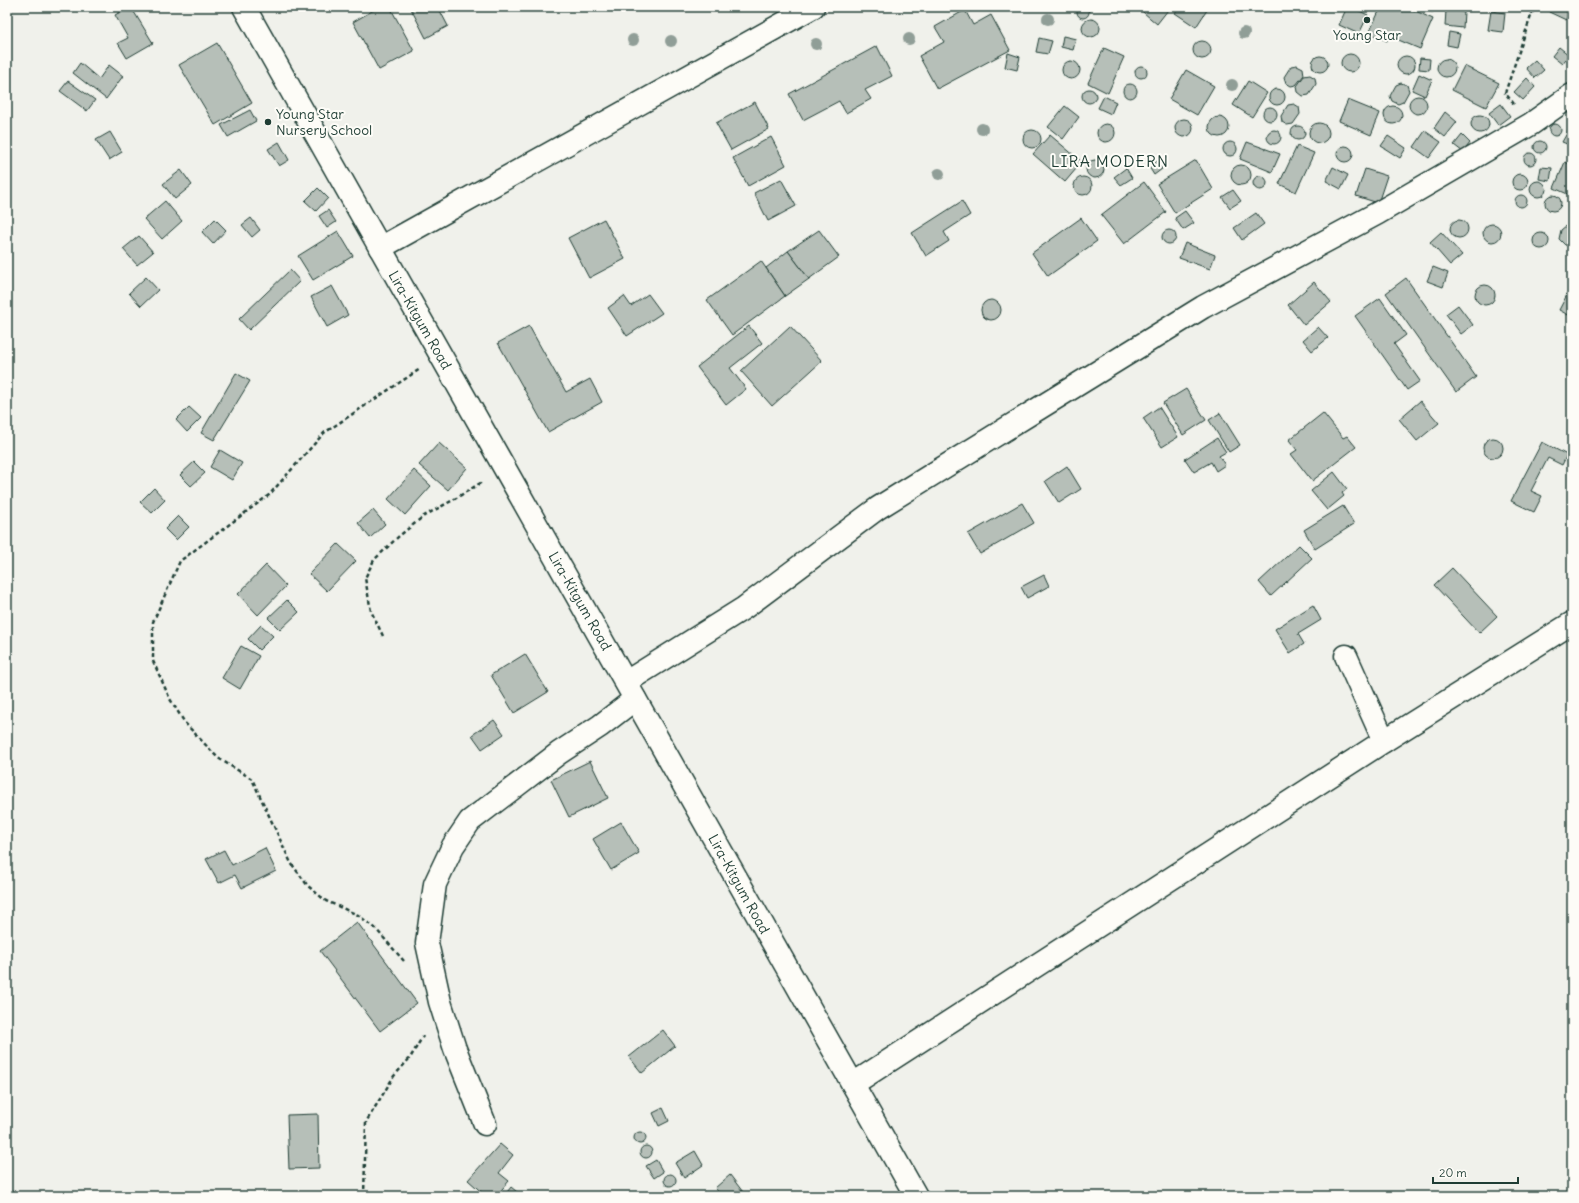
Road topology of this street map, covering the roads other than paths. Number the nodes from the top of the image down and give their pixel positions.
1 (244, 7) edge
2 (813, 7) edge
3 (1572, 95) edge
4 (380, 248) junction
5 (1572, 623) edge
6 (1346, 656) dead end
7 (630, 690) junction
8 (1384, 740) junction
9 (852, 1084) junction
10 (485, 1124) dead end
11 (916, 1196) edge

1 - 4 street, Lira-Kitgum Road
2 - 4 street
3 - 7 street
4 - 7 street, Lira-Kitgum Road
5 - 8 street
6 - 8 street
7 - 9 street, Lira-Kitgum Road
7 - 10 street
8 - 9 street
9 - 11 street, Lira-Kitgum Road

